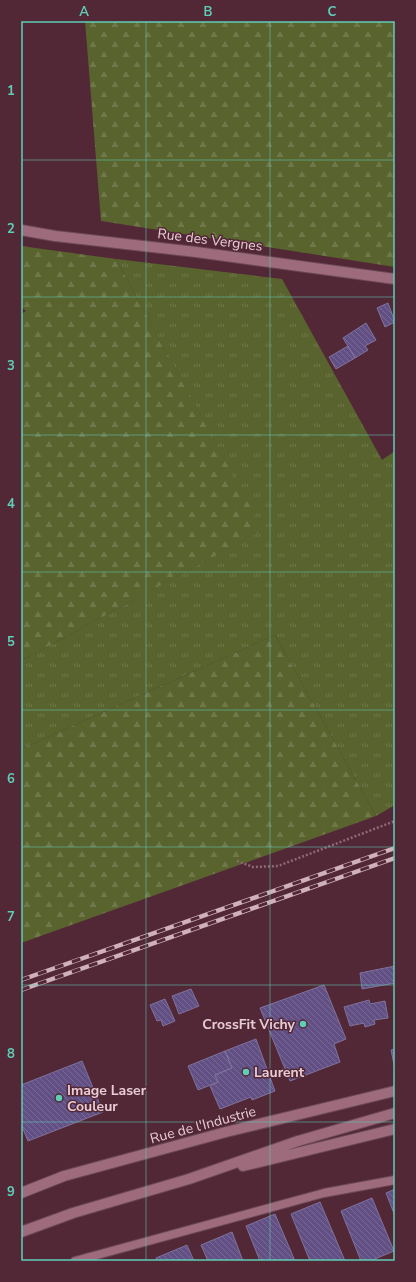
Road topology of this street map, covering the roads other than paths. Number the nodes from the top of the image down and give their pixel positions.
1 (21, 230) edge
2 (395, 279) edge
3 (395, 1091) edge
4 (395, 1113) edge
5 (395, 1129) edge
6 (189, 1179) junction
7 (395, 1180) edge
8 (21, 1193) edge
9 (21, 1232) edge
10 (75, 1261) edge

1 - 2 street, Rue des Vergnes
3 - 8 street, Rue de l'Industrie
4 - 6 street
5 - 6 street
6 - 9 street
7 - 10 lane

